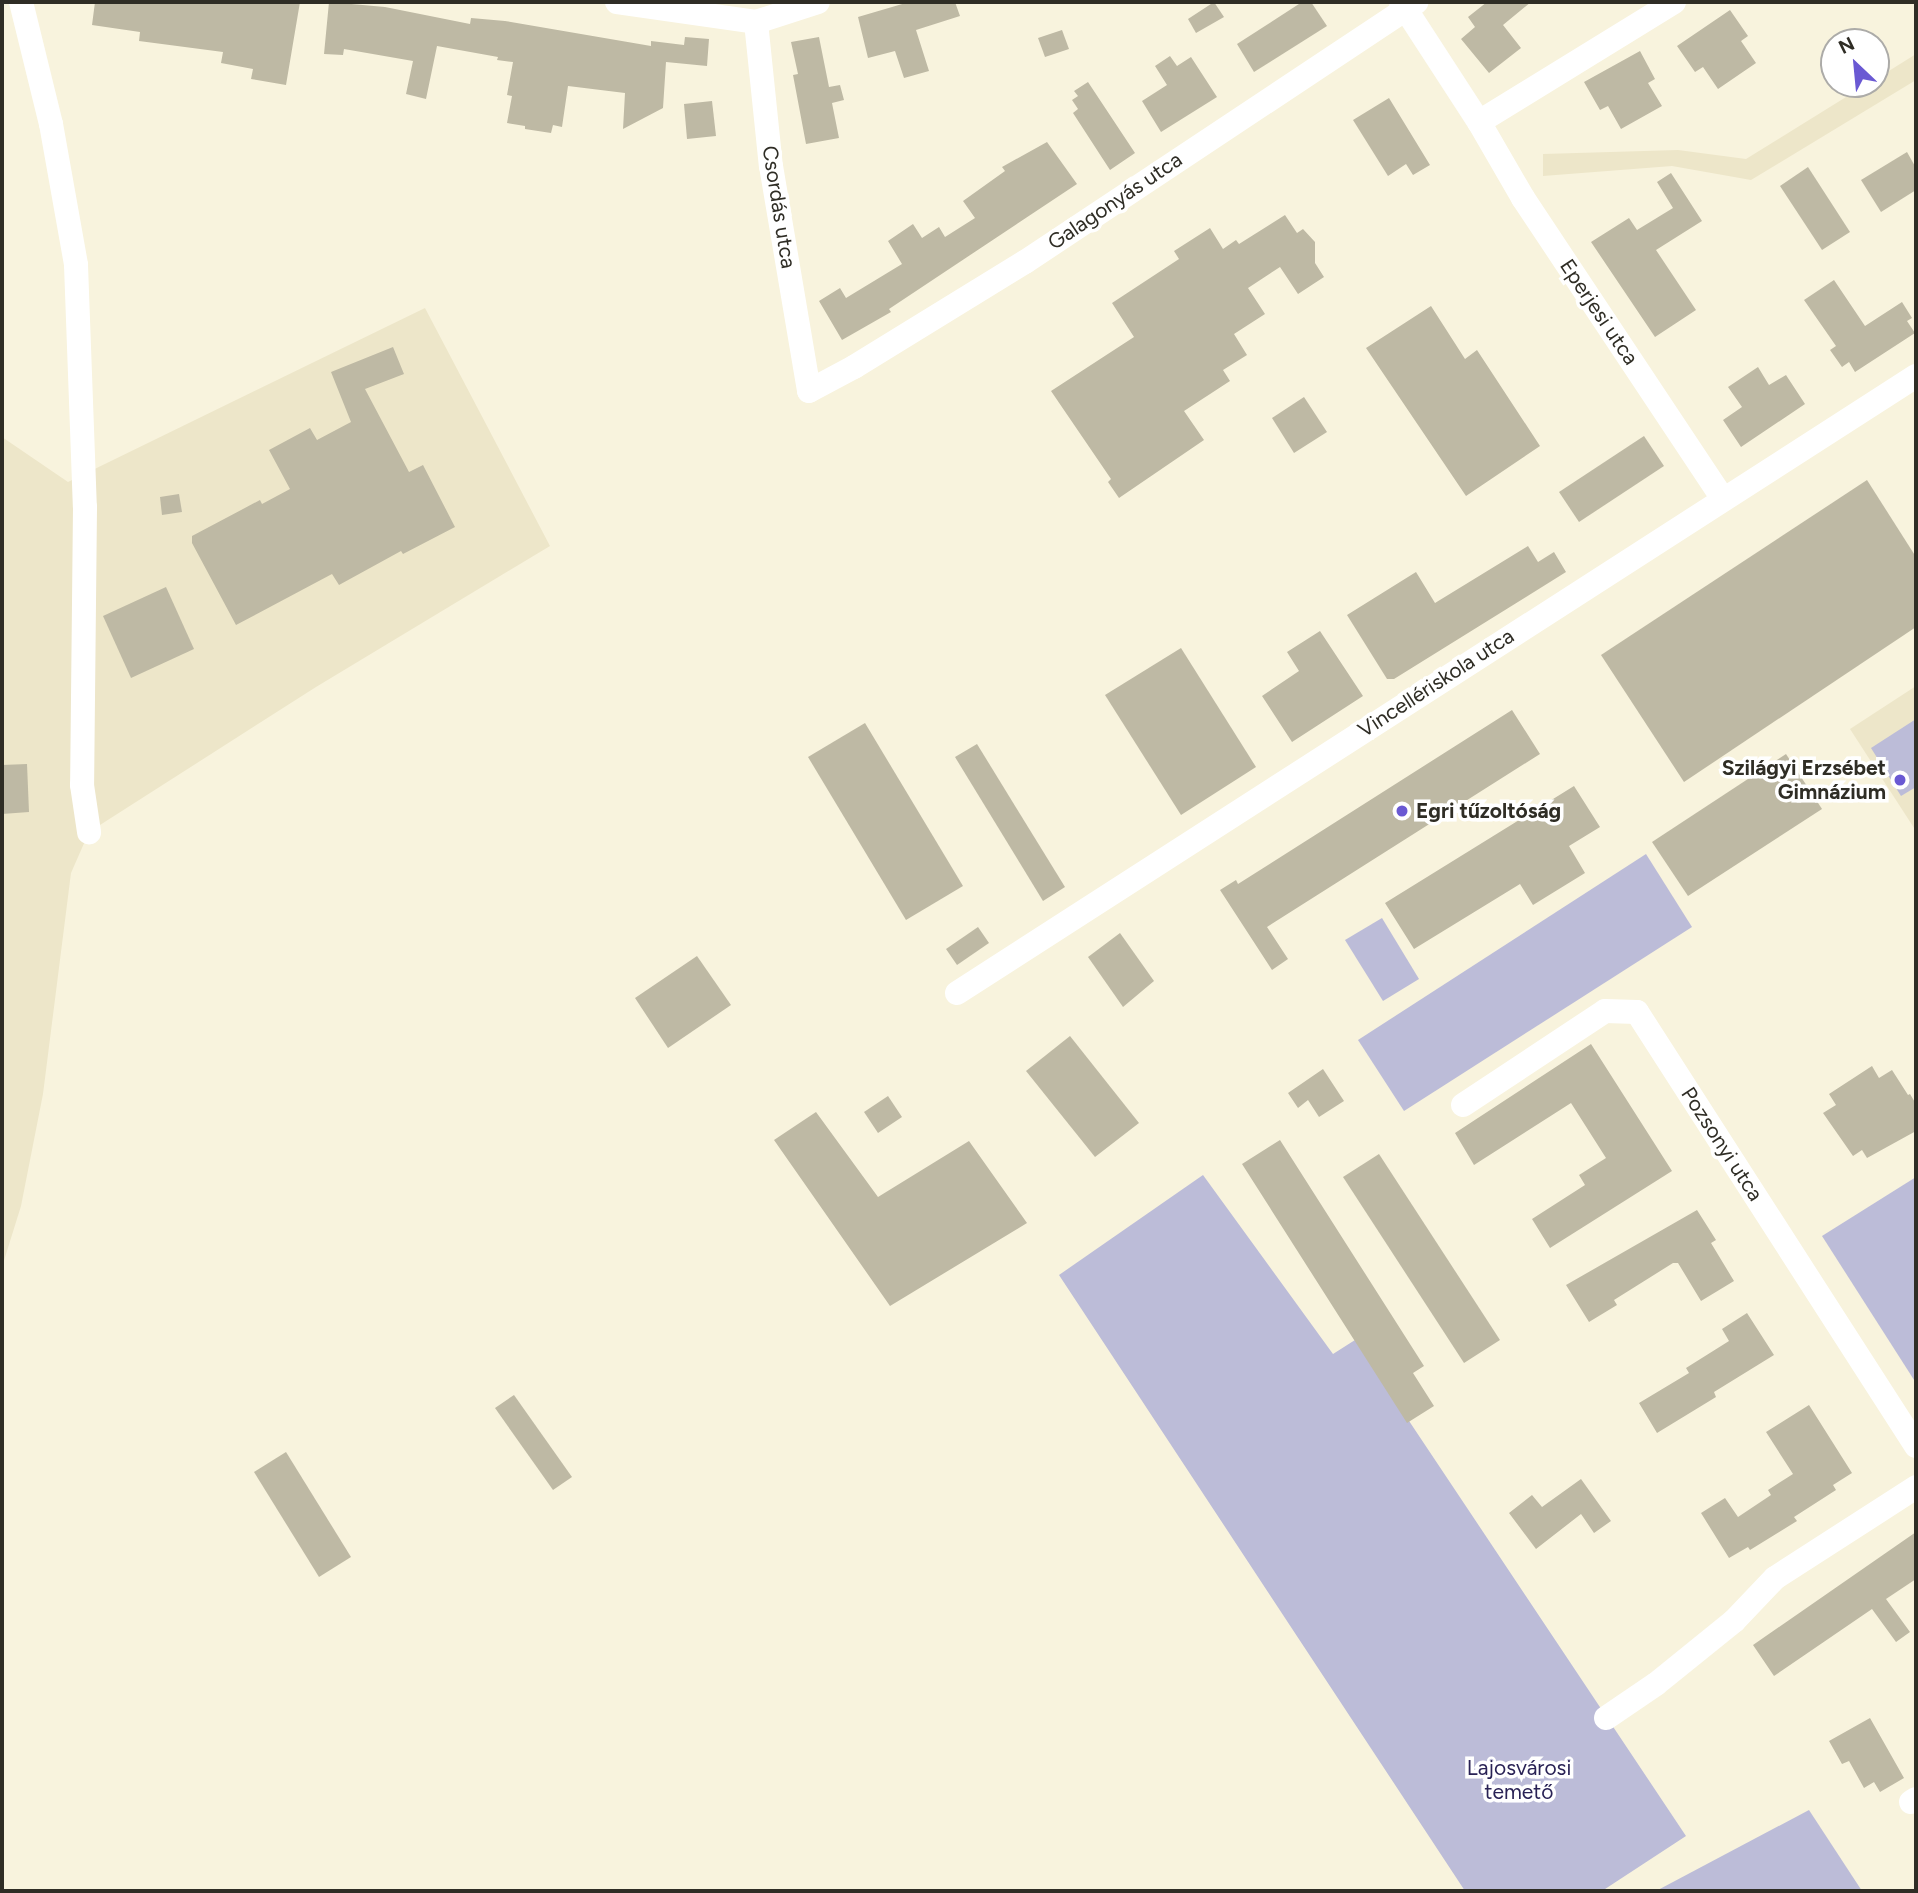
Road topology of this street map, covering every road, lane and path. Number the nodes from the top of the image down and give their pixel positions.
1 (21, 2) edge
2 (617, 2) edge
3 (818, 2) edge
4 (1674, 2) edge
5 (1408, 4) edge
6 (757, 22) junction
7 (1479, 122) junction
8 (1916, 376) edge
9 (808, 391) joint
10 (1723, 499) junction
11 (89, 832) dead end
12 (957, 993) dead end
13 (1463, 1105) dead end
14 (1916, 1446) edge
15 (1916, 1487) edge
16 (1606, 1718) dead end

1 - 11 street
2 - 6 street
3 - 6 street
4 - 7 street
5 - 7 street, Eperjesi utca
5 - 9 street, Galagonyás utca
6 - 9 street, Csordás utca
7 - 10 street, Eperjesi utca
8 - 10 street, Vincellériskola utca
10 - 12 street, Vincellériskola utca
13 - 14 street, Pozsonyi utca
15 - 16 street

